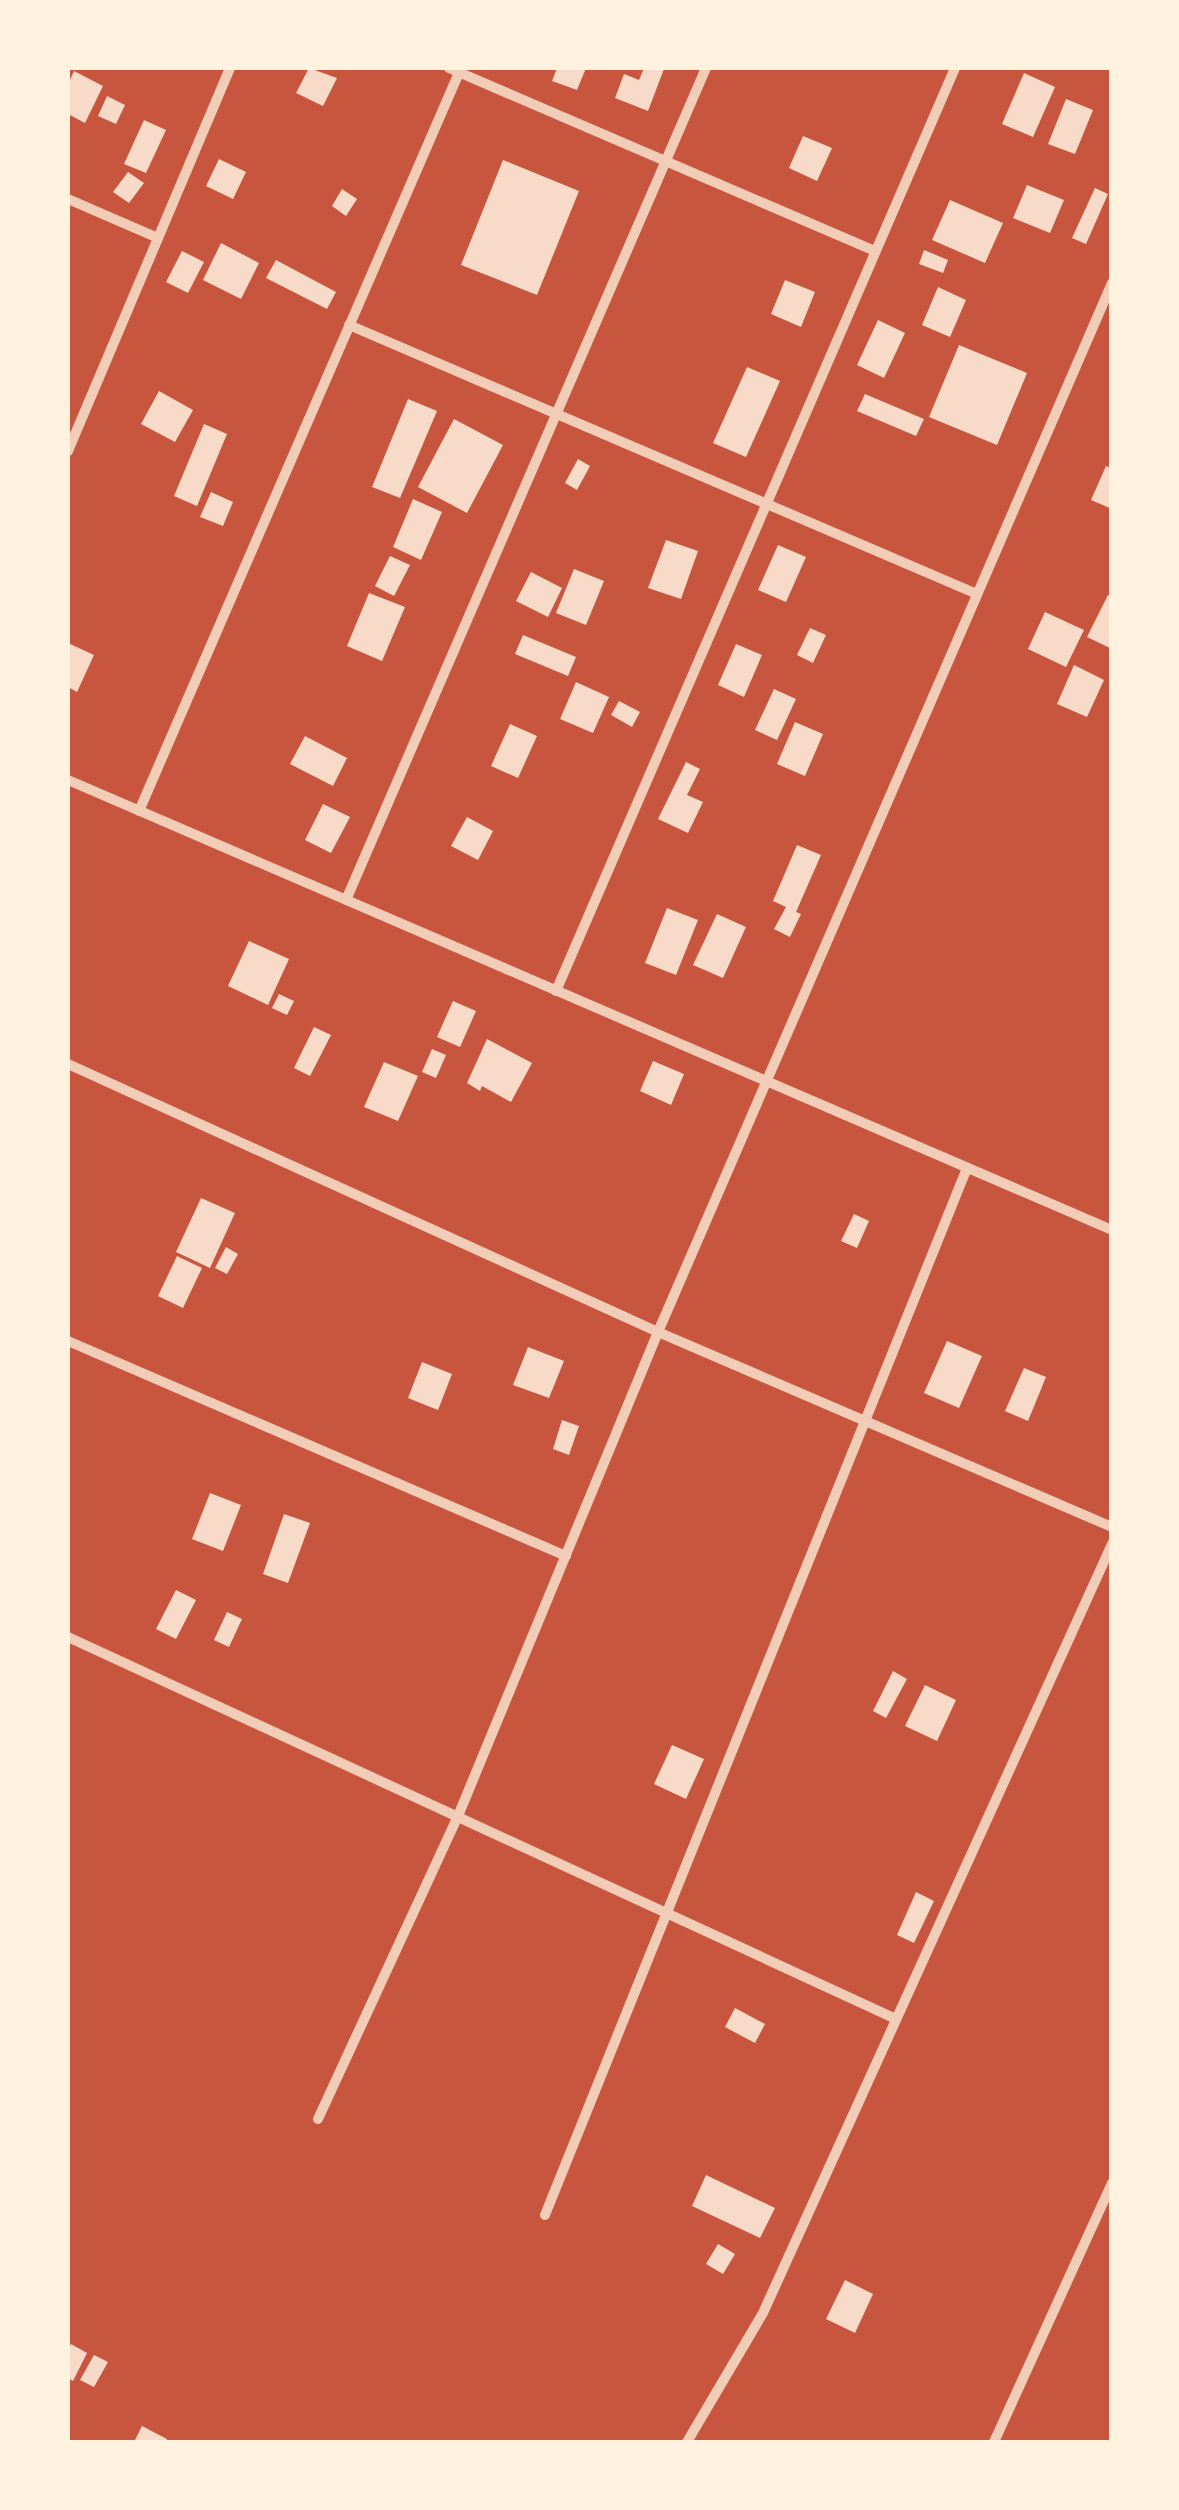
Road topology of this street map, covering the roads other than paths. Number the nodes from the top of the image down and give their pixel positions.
1 (230, 68) edge
2 (706, 68) edge
3 (954, 68) edge
4 (456, 69) edge
5 (666, 161) junction
6 (68, 199) edge
7 (158, 238) junction
8 (875, 251) junction
9 (1112, 284) edge
10 (349, 324) junction
11 (556, 414) junction
12 (68, 450) edge
13 (766, 503) junction
14 (978, 594) junction
15 (68, 780) edge
16 (139, 811) junction
17 (346, 900) junction
18 (556, 990) junction
19 (68, 1064) edge
20 (766, 1081) junction
21 (968, 1168) junction
22 (1112, 1230) edge
23 (658, 1332) junction
24 (68, 1342) edge
25 (865, 1422) junction
26 (1112, 1528) edge
27 (1112, 1544) edge
28 (566, 1556) junction
29 (68, 1637) edge
30 (458, 1816) junction
31 (667, 1913) junction
32 (896, 2019) junction
33 (318, 2119) dead end
34 (1112, 2182) edge
35 (545, 2216) dead end
36 (687, 2442) edge
37 (994, 2442) edge

1 - 7 street
2 - 5 street
3 - 8 street
4 - 5 street
4 - 10 street
5 - 8 street
5 - 11 street
6 - 7 street
7 - 12 street
8 - 13 street
9 - 14 street
10 - 11 street
10 - 16 street
11 - 13 street
11 - 17 street
13 - 14 street
13 - 18 street
14 - 20 street
15 - 16 street
16 - 17 street
17 - 18 street
18 - 20 street
19 - 23 street
20 - 21 street
20 - 23 street
21 - 22 street
21 - 25 street
23 - 25 street
23 - 28 street
24 - 28 street
25 - 26 street
25 - 31 street
27 - 32 street
28 - 30 street
29 - 30 street
30 - 31 street
30 - 33 street
31 - 32 street
31 - 35 street
32 - 36 street
34 - 37 street

